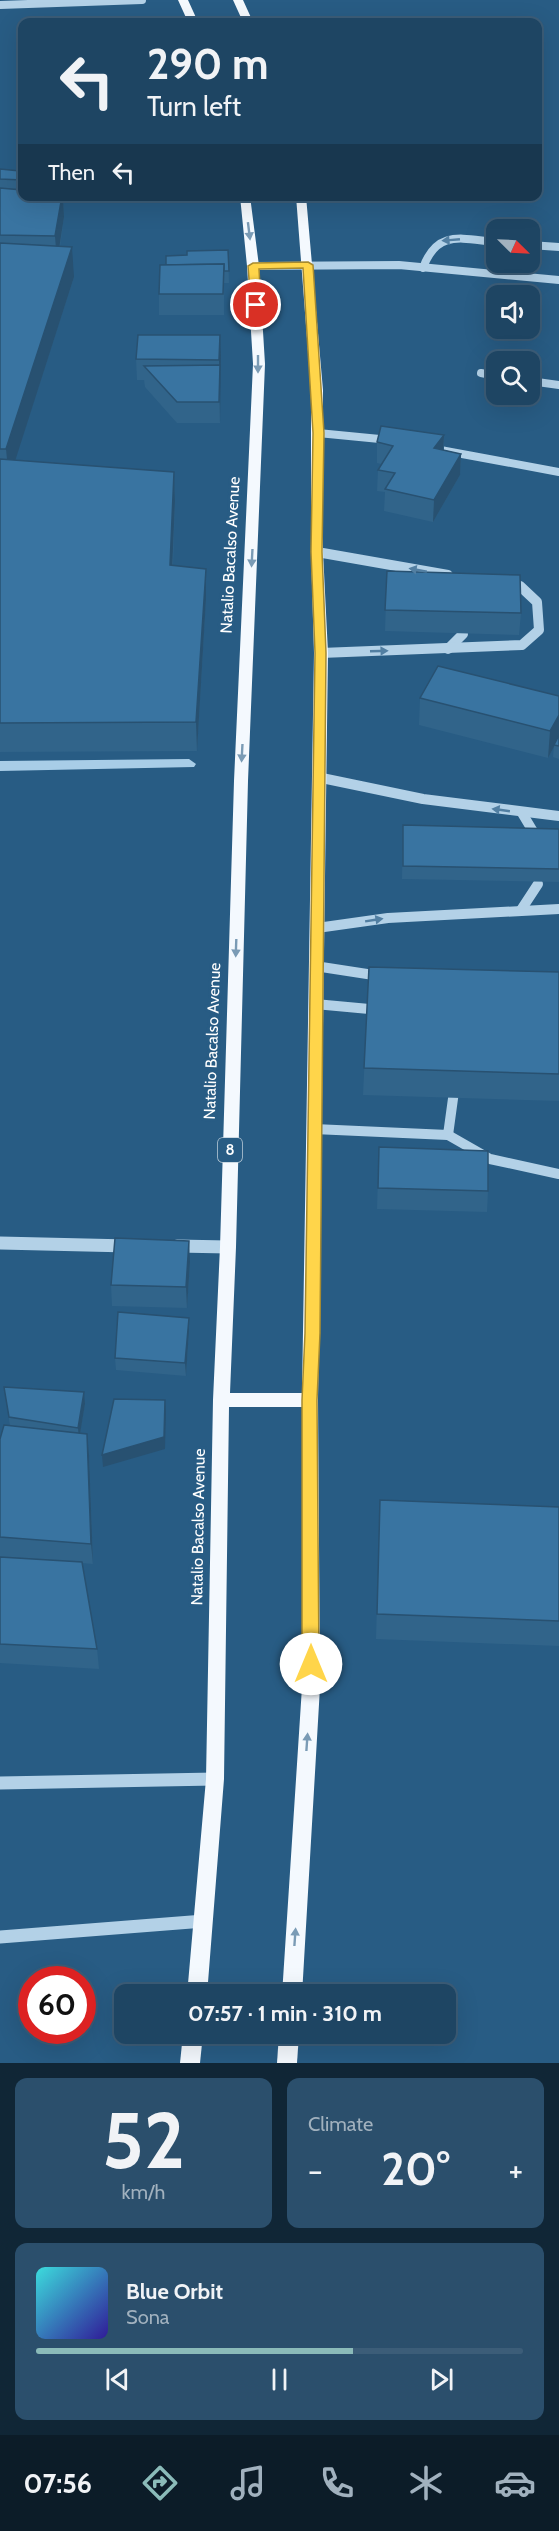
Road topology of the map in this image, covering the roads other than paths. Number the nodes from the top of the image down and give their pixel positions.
1 (142, 0) edge
2 (183, 0) edge
3 (238, 0) edge
4 (0, 5) edge
5 (191, 18) edge
6 (246, 18) edge
7 (246, 201) edge
8 (302, 201) edge
9 (486, 241) edge
10 (540, 246) edge
11 (559, 247) edge
12 (308, 265) junction
13 (253, 266) junction
14 (423, 268) junction
15 (559, 280) edge
16 (481, 373) dead end
17 (486, 374) edge
18 (540, 382) edge
19 (559, 385) edge
20 (318, 433) junction
21 (402, 442) edge
22 (424, 447) edge
23 (559, 472) edge
24 (317, 552) junction
25 (460, 581) edge
26 (497, 582) edge
27 (463, 634) edge
28 (448, 649) junction
29 (321, 653) junction
30 (317, 777) junction
31 (522, 813) junction
32 (559, 816) edge
33 (537, 838) edge
34 (538, 884) dead end
35 (559, 909) edge
36 (521, 910) junction
37 (316, 928) junction
38 (315, 966) junction
39 (395, 978) edge
40 (315, 1004) junction
41 (387, 1010) edge
42 (456, 1072) edge
43 (314, 1129) junction
44 (448, 1135) junction
45 (559, 1174) edge
46 (0, 1243) edge
47 (146, 1246) edge
48 (169, 1246) edge
49 (228, 1247) junction
50 (220, 1400) junction
51 (309, 1400) junction
52 (215, 1779) junction
53 (0, 1783) edge
54 (204, 1921) junction
55 (0, 1937) edge
56 (198, 1984) edge
57 (293, 1984) edge
58 (192, 2044) edge
59 (288, 2044) edge
60 (190, 2063) edge
61 (287, 2063) edge

1 - 4 street
2 - 5 main road
3 - 6 main road
7 -> 13 main road, Natalio Bacalso Avenue / 8
8 - 12 main road
9 -> 14 street
10 - 11 street
12 - 13 street
12 - 14 street
12 - 20 main road
13 -> 49 main road, Natalio Bacalso Avenue / 8
14 - 15 street
16 - 17 street
18 - 19 street
20 - 21 street
20 - 24 main road
22 - 23 street
25 -> 24 street
24 - 29 main road
26 - 28 street
27 - 28 street
29 -> 28 street
29 - 30 main road
31 -> 30 street
30 - 37 main road
31 - 32 street
31 - 33 street
34 - 36 street
35 - 36 street
37 -> 36 street
37 - 38 main road
38 - 39 street
38 - 40 main road
40 - 41 street
40 - 43 main road
42 - 44 street
43 - 44 street
43 - 51 main road
44 - 45 street
46 - 47 street
48 - 49 street
49 - 50 main road, Natalio Bacalso Avenue / 8
50 - 51 main road
50 - 52 main road, Natalio Bacalso Avenue / 8
57 -> 51 main road
52 - 53 street
52 - 54 main road, Natalio Bacalso Avenue / 8
54 - 55 street
54 - 56 main road, Natalio Bacalso Avenue / 8
58 - 60 main road
59 - 61 main road

